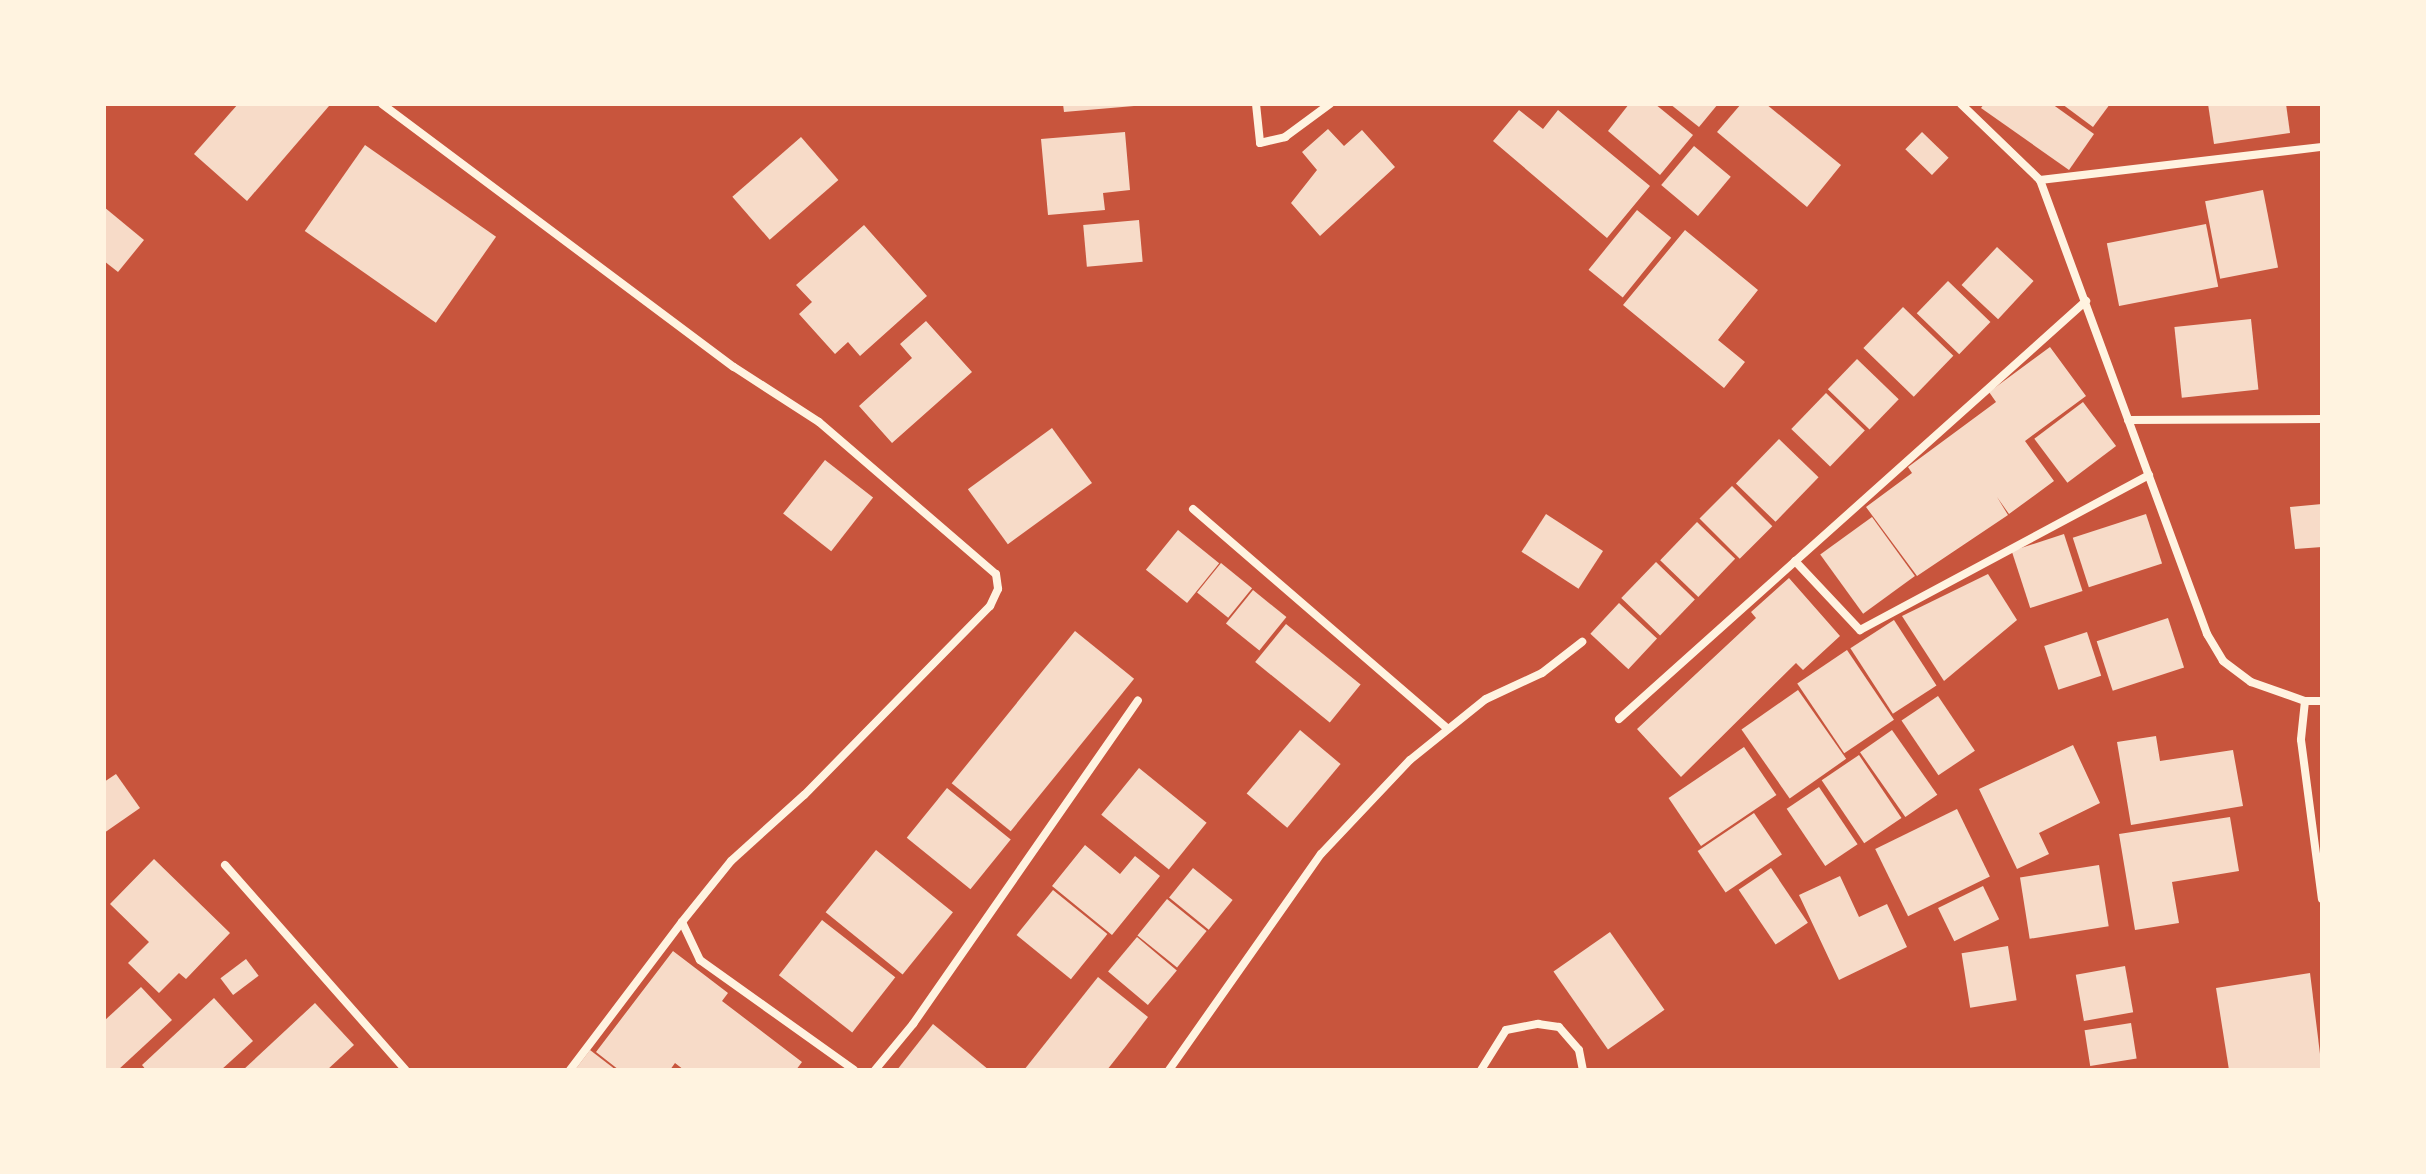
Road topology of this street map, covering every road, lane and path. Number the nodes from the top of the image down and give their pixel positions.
1 (382, 104) edge
2 (1256, 104) edge
3 (1330, 104) edge
4 (1961, 104) edge
5 (2322, 147) edge
6 (2040, 180) junction
7 (2086, 301) junction
8 (2322, 419) edge
9 (2128, 420) junction
10 (2149, 475) junction
11 (1193, 509) dead end
12 (1795, 561) junction
13 (1582, 642) dead end
14 (1138, 700) dead end
15 (2305, 701) junction
16 (2322, 701) edge
17 (1619, 719) dead end
18 (1447, 728) junction
19 (225, 865) dead end
20 (2322, 899) edge
21 (682, 922) junction
22 (406, 1070) edge
23 (570, 1070) edge
24 (854, 1070) edge
25 (875, 1070) edge
26 (1169, 1070) edge
27 (1481, 1070) edge
28 (1583, 1070) edge

1 - 21 street
2 - 3 street
4 - 6 street
5 - 6 street
6 - 7 street
7 - 9 street
7 - 12 street
8 - 9 street
9 - 10 street
10 - 12 street
10 - 15 street
11 - 18 street
12 - 17 street
13 - 18 street
14 - 25 street
15 - 16 street
15 - 20 street
18 - 26 street
19 - 22 street
21 - 23 street
21 - 24 street
27 - 28 street

